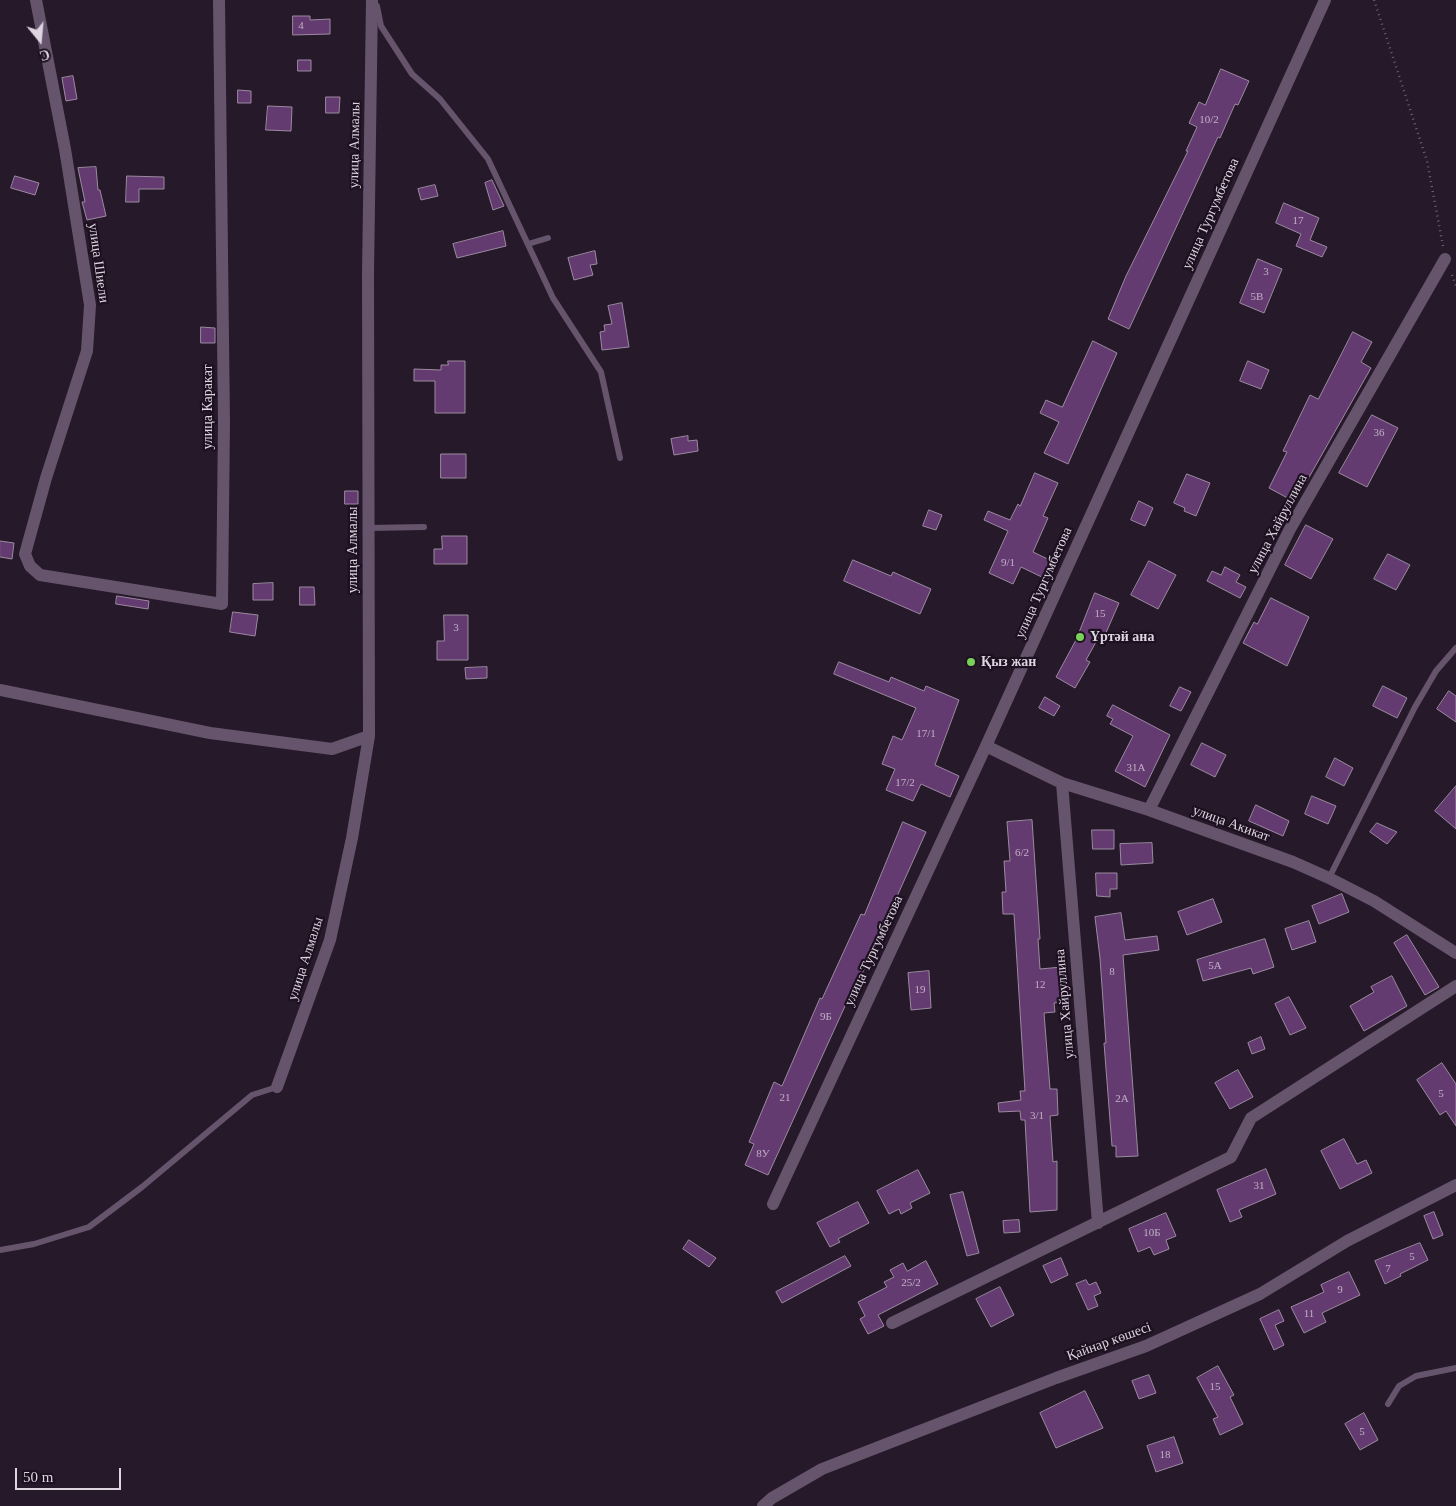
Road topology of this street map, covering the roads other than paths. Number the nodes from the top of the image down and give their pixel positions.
1 (36, 0) edge
2 (219, 0) edge
3 (374, 0) edge
4 (1325, 0) edge
5 (548, 238) dead end
6 (528, 244) junction
7 (1445, 259) road end
8 (620, 458) dead end
9 (424, 527) dead end
10 (368, 528) junction
11 (25, 554) joint
12 (1456, 648) edge
13 (0, 690) edge
14 (369, 736) junction
15 (986, 746) junction
16 (1062, 783) junction
17 (1149, 810) junction
18 (1329, 878) junction
19 (1456, 953) edge
20 (1456, 986) edge
21 (277, 1086) joint
22 (1456, 1185) edge
23 (774, 1204) dead end
24 (1098, 1223) junction
25 (0, 1250) edge
26 (892, 1323) dead end
27 (1456, 1368) edge
28 (1388, 1404) dead end
29 (763, 1506) edge

1 - 11 street, улица Шиели
2 - 11 street, улица Каракат
3 - 6 lane
3 - 10 street, улица Алмалы
4 - 15 street, улица Тургумбетова
5 - 6 lane
6 - 8 lane
7 - 17 street, улица Хайруллина
9 - 10 lane
10 - 14 street, улица Алмалы
12 - 18 lane
13 - 14 street
14 - 21 street, улица Алмалы
15 - 16 street, улица Акикат
15 - 23 street, улица Тургумбетова
16 - 17 street, улица Акикат
16 - 24 street, улица Хайруллина
17 - 18 street, улица Акикат
18 - 19 street, улица Акикат
20 - 24 street
21 - 25 lane
22 - 29 street, Қайнар көшесі
24 - 26 street
27 - 28 lane

